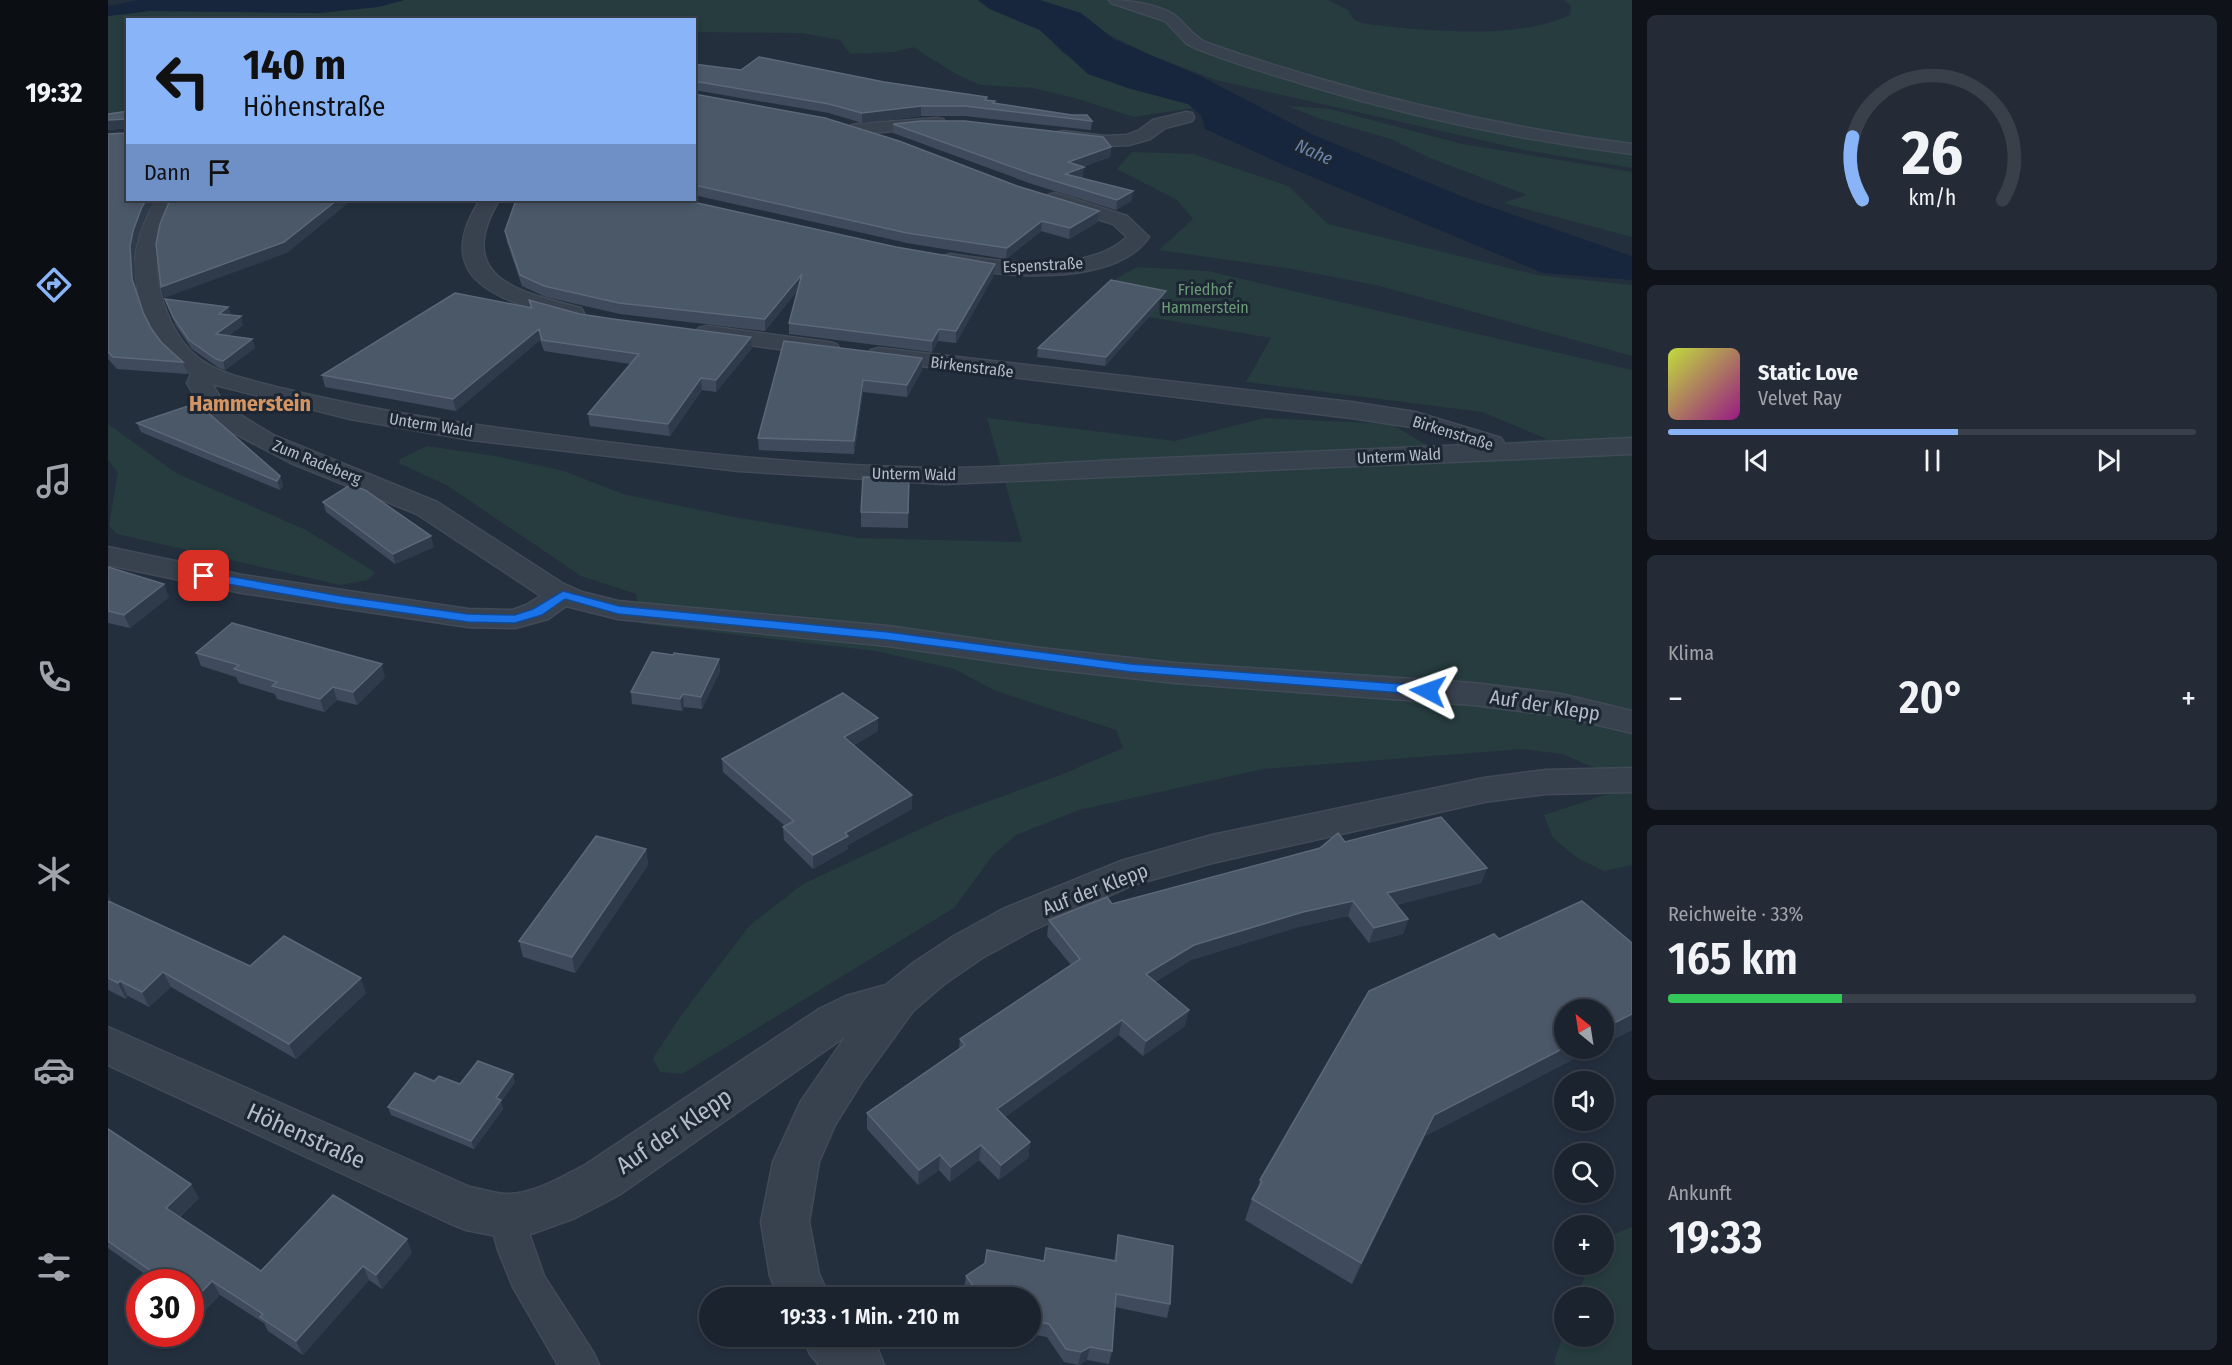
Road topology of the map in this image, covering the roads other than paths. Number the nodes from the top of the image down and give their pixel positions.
1 (1116, 0) edge
2 (1186, 117) dead end
3 (955, 123) edge
4 (1050, 134) edge
5 (906, 145) edge
6 (1632, 149) edge
7 (1040, 195) edge
8 (165, 201) edge
9 (488, 201) edge
10 (927, 256) edge
11 (598, 317) edge
12 (682, 330) edge
13 (204, 372) junction
14 (1632, 446) edge
15 (1511, 451) junction
16 (108, 556) edge
17 (563, 595) junction
18 (1632, 722) edge
19 (1632, 780) edge
20 (898, 999) junction
21 (108, 1045) edge
22 (507, 1216) junction
23 (800, 1287) edge
24 (837, 1347) edge
25 (580, 1365) edge
26 (858, 1365) edge

1 - 6 street
2 - 4 street
3 - 5 street
7 - 10 street, Espenstraße
8 - 13 street
9 - 11 street
12 - 15 street, Birkenstraße
13 - 15 street, Unterm Wald
13 - 17 street, Zum Radeberg
14 - 15 street, Unterm Wald
16 - 17 street
17 - 18 street, Auf der Klepp
19 - 20 street, Auf der Klepp
20 - 22 street, Auf der Klepp
20 - 23 street, Auf der Klepp
21 - 22 street, Höhenstraße
22 - 25 lane
24 - 26 street

